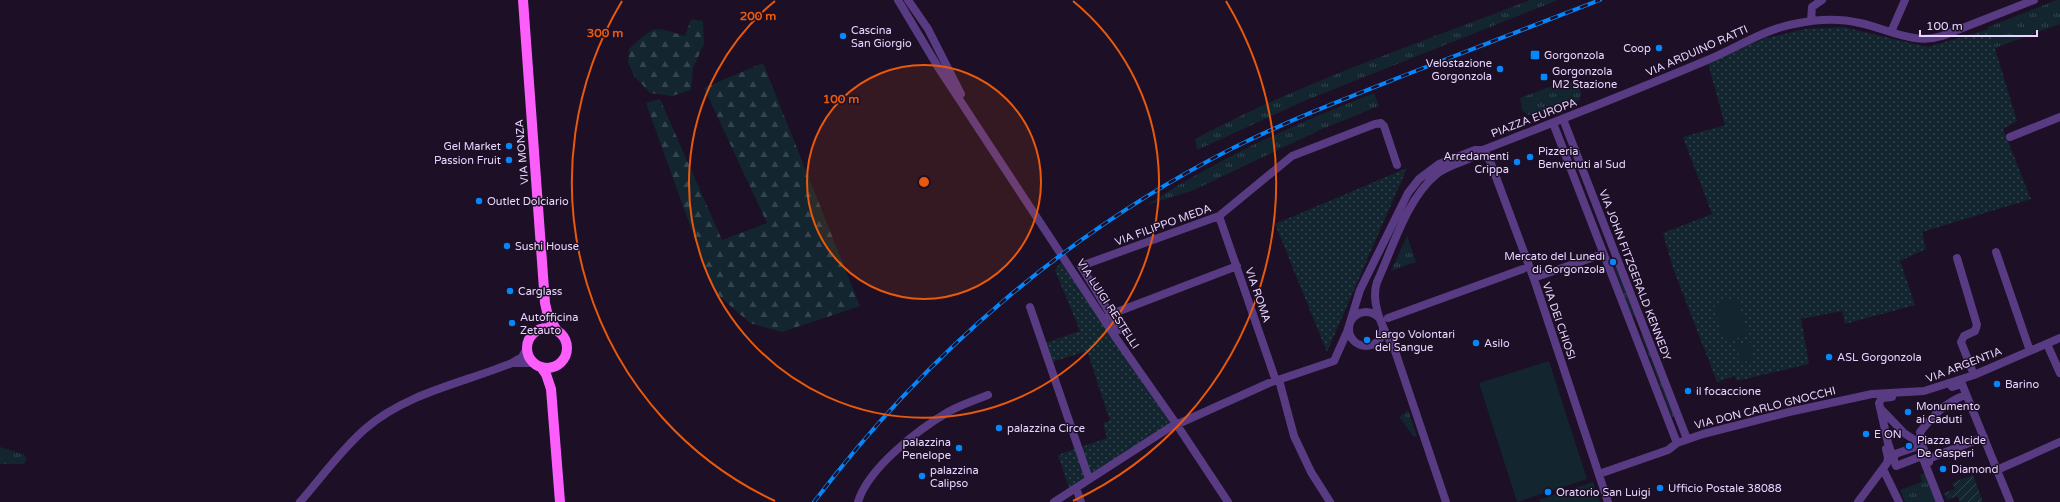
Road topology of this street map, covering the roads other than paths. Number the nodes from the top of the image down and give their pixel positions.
1 (523, 0) edge
2 (898, 0) edge
3 (908, 0) edge
4 (1822, 0) edge
5 (1905, 0) edge
6 (2034, 0) edge
7 (1811, 21) junction
8 (1891, 32) junction
9 (1593, 107) joint
10 (971, 116) junction
11 (2060, 117) edge
12 (1563, 119) junction
13 (1553, 123) junction
14 (2010, 137) dead end
15 (1483, 150) junction
16 (1397, 165) dead end
17 (1219, 216) junction
18 (1996, 252) dead end
19 (1597, 256) dead end
20 (1957, 258) dead end
21 (1237, 266) junction
22 (1523, 269) dead end
23 (1539, 276) dead end
24 (545, 303) junction
25 (1030, 307) dead end
26 (1110, 315) junction
27 (1388, 318) dead end
28 (1382, 324) junction
29 (1350, 325) junction
30 (556, 329) junction
31 (538, 330) junction
32 (1120, 330) dead end
33 (2060, 338) edge
34 (2047, 344) junction
35 (527, 348) junction
36 (2030, 351) junction
37 (512, 363) junction
38 (558, 364) junction
39 (538, 365) junction
40 (2060, 373) edge
41 (1974, 375) junction
42 (1965, 378) junction
43 (1278, 380) junction
44 (551, 394) junction
45 (1872, 394) junction
46 (988, 395) dead end
47 (1966, 395) junction
48 (1887, 398) junction
49 (1880, 408) junction
50 (1888, 417) junction
51 (1177, 424) junction
52 (1984, 437) junction
53 (1687, 439) junction
54 (2060, 442) edge
55 (1677, 443) junction
56 (1922, 445) junction
57 (1894, 459) junction
58 (1928, 459) junction
59 (1884, 467) junction
60 (1999, 469) junction
61 (1599, 474) junction
62 (1089, 479) junction
63 (1076, 488) junction
64 (300, 502) edge
65 (560, 502) edge
66 (858, 502) edge
67 (1054, 502) edge
68 (1081, 502) edge
69 (1228, 502) edge
70 (1330, 502) edge
71 (1446, 502) edge
72 (1608, 502) edge
73 (1858, 502) edge
74 (1899, 502) edge
75 (1940, 502) edge
76 (1945, 502) edge
77 (2011, 502) edge

1 - 24 main road, VIA MONZA
2 - 10 street, VIA LUIGI RESTELLI
3 - 10 street, VIA LUIGI RESTELLI
4 - 7 street
5 - 8 street
6 - 8 street, VIA ARDUINO RATTI
7 - 8 street, VIA ARDUINO RATTI
7 - 9 street, VIA ARDUINO RATTI
9 - 12 street, PIAZZA EUROPA
10 - 51 street, VIA LUIGI RESTELLI
11 - 14 street
12 - 13 street, PIAZZA EUROPA
12 - 53 street, VIA JOHN FITZGERALD KENNEDY
13 - 15 street, PIAZZA EUROPA
13 - 55 street, VIA JOHN FITZGERALD KENNEDY
15 - 28 street
15 - 29 street
15 - 61 street, VIA DEI CHIOSI
16 - 17 street, VIA FILIPPO MEDA
17 - 21 street, VIA ROMA
17 - 26 street, VIA FILIPPO MEDA
18 - 36 street
19 - 23 street
20 - 41 street
21 - 26 street
21 - 43 street, VIA ROMA
22 - 27 street
24 - 30 main road, VIA MONZA
24 - 31 main road, VIA MONZA
25 - 62 street
26 - 32 street, VIA LUIGI RESTELLI
28 - 29 street
28 - 29 street
28 - 71 street
29 - 43 street
30 - 31 main road
30 - 38 main road, VIA MONZA
31 - 35 main road, VIA MONZA
33 - 34 street, VIA ARGENTIA
34 - 36 street, VIA ARGENTIA
34 - 40 street
35 - 37 street
35 - 39 main road, VIA MONZA
36 - 41 street, VIA ARGENTIA
37 - 39 street
37 - 64 street
38 - 39 main road
38 - 44 main road, VIA MONZA
39 - 44 main road, VIA MONZA
41 - 42 street, VIA ARGENTIA
42 - 45 street, VIA ARGENTIA
42 - 60 street
43 - 51 street
43 - 70 street, VIA ROMA
44 - 65 main road, VIA MONZA
45 - 53 street, VIA DON CARLO GNOCCHI
45 - 59 street
46 - 66 street
47 - 48 street
47 - 52 street
47 - 56 street
48 - 49 street
48 - 50 street
49 - 50 street
49 - 57 street
50 - 56 street
51 - 62 street
51 - 69 street, VIA LUIGI RESTELLI
52 - 58 street
52 - 77 street
53 - 55 street, VIA DON CARLO GNOCCHI
54 - 60 street
55 - 61 street, VIA DON CARLO GNOCCHI
56 - 57 street
56 - 58 street
57 - 75 street
58 - 76 street
59 - 73 street
59 - 74 street
60 - 77 street
61 - 72 street, VIA DEI CHIOSI
62 - 63 street
63 - 67 street
63 - 68 street

